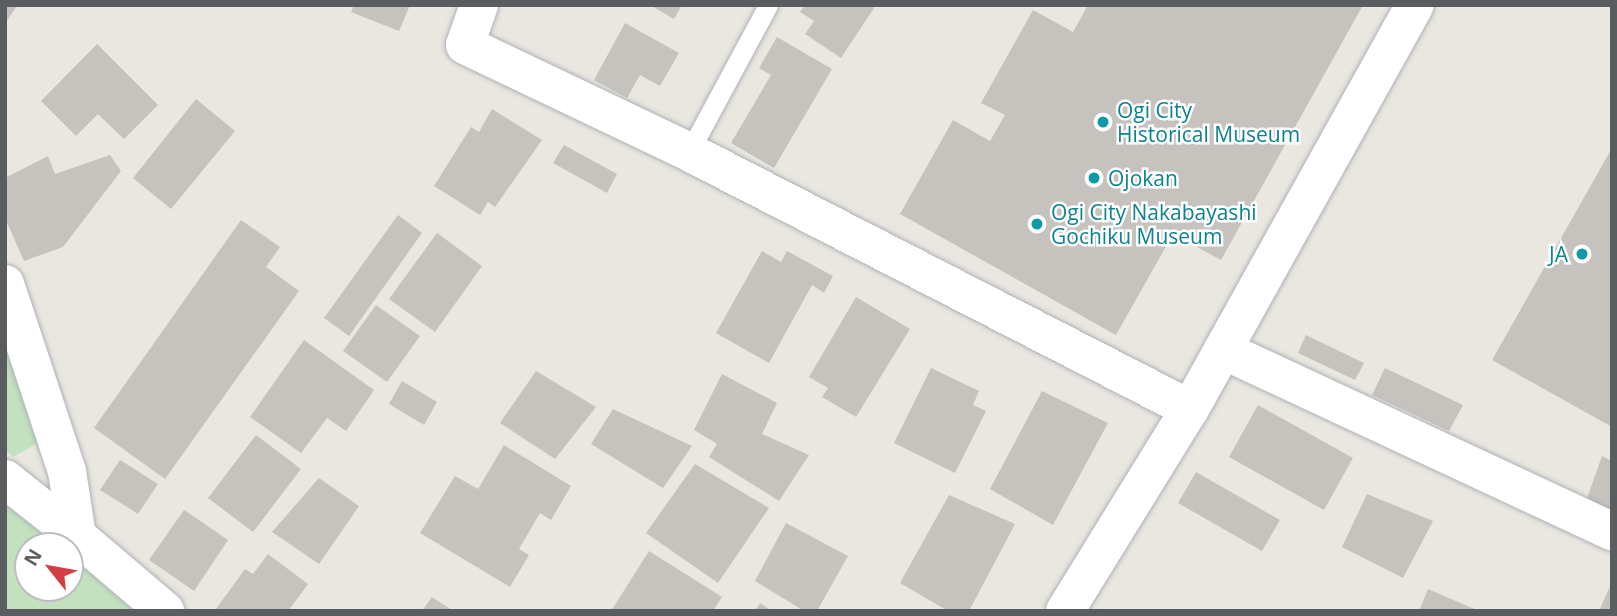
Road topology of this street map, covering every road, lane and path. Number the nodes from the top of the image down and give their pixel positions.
1 (479, 5) edge
2 (768, 5) edge
3 (1415, 5) edge
4 (689, 152) junction
5 (5, 284) edge
6 (1223, 350) junction
7 (1190, 409) junction
8 (5, 479) edge
9 (1612, 531) edge
10 (72, 532) edge
11 (76, 532) edge
12 (84, 542) edge
13 (165, 611) edge
14 (1065, 611) edge

1 - 4 street
2 - 4 lane
3 - 6 street
4 - 7 street
5 - 11 street
6 - 7 street
6 - 9 street
7 - 14 street
8 - 10 street
12 - 13 street

